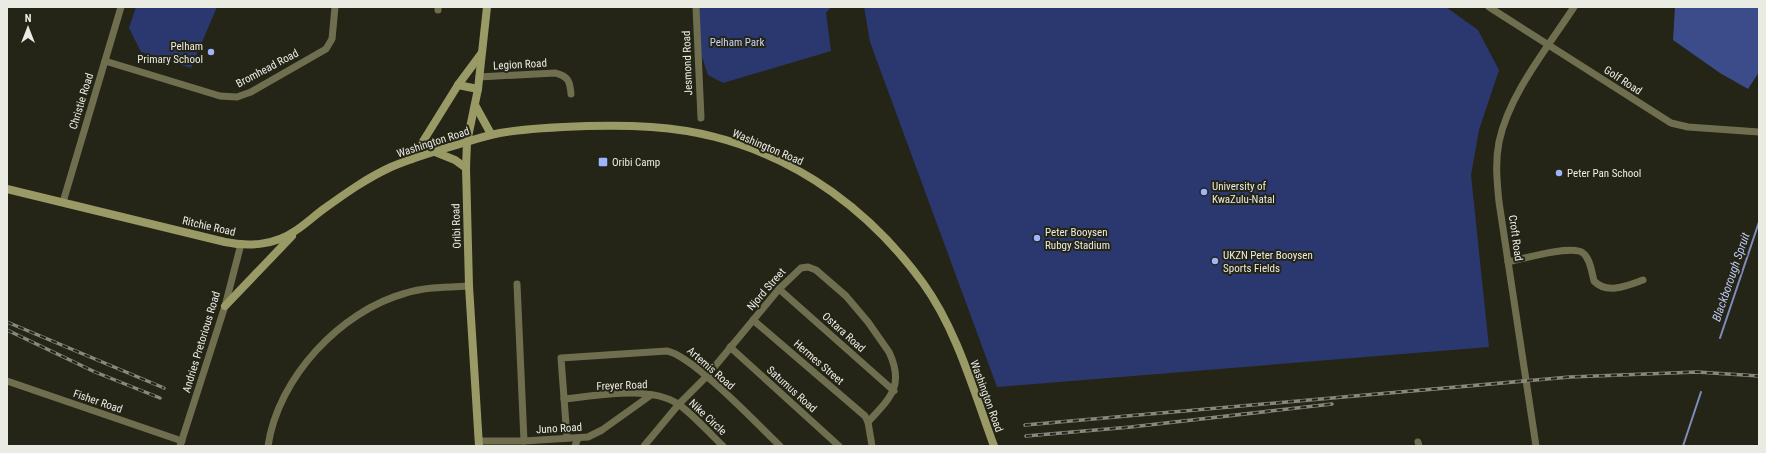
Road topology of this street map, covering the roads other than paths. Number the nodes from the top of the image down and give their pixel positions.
1 (121, 7) edge
2 (335, 7) edge
3 (487, 7) edge
4 (696, 7) edge
5 (1489, 7) edge
6 (1574, 7) edge
7 (1550, 45) junction
8 (482, 53) junction
9 (105, 61) junction
10 (479, 77) junction
11 (458, 85) junction
12 (478, 89) junction
13 (571, 94) dead end
14 (475, 105) junction
15 (700, 118) dead end
16 (1759, 132) edge
17 (491, 134) junction
18 (467, 142) junction
19 (435, 152) junction
20 (412, 159) junction
21 (390, 168) joint
22 (466, 168) junction
23 (7, 189) edge
24 (63, 202) junction
25 (296, 231) junction
26 (241, 244) junction
27 (1508, 262) junction
28 (1643, 280) dead end
29 (517, 284) dead end
30 (469, 286) junction
31 (779, 289) junction
32 (225, 306) junction
33 (754, 320) junction
34 (730, 347) junction
35 (706, 377) junction
36 (7, 381) edge
37 (894, 391) junction
38 (651, 395) junction
39 (564, 399) junction
40 (679, 404) junction
41 (868, 422) junction
42 (567, 438) junction
43 (578, 438) junction
44 (524, 441) junction
45 (181, 443) edge
46 (479, 443) edge
47 (268, 446) edge
48 (575, 446) edge
49 (644, 446) edge
50 (723, 446) edge
51 (780, 446) edge
52 (839, 446) edge
53 (872, 446) edge
54 (994, 446) edge
55 (1536, 446) edge

1 - 9 street, Christie Road
2 - 9 street, Bromhead Road
3 - 8 main road, Oribi Road
4 - 15 street, Jesmond Road
5 - 7 street, Golf Road
6 - 7 street, Croft Road
7 - 16 street, Golf Road
7 - 27 street, Croft Road
8 - 10 main road, Oribi Road
8 - 11 main road
9 - 24 street, Christie Road
10 - 12 main road, Oribi Road
10 - 13 street, Legion Road
11 - 12 main road
11 - 20 main road
12 - 14 main road, Oribi Road
14 - 17 main road
14 - 18 main road, Oribi Road
17 - 18 main road, Washington Road
17 - 54 main road, Washington Road
18 - 19 main road, Washington Road
18 - 22 main road, Oribi Road
19 - 20 main road, Washington Road
19 - 22 main road
20 - 21 main road, Washington Road
21 - 25 main road, Ritchie Road
22 - 30 main road, Oribi Road
23 - 24 main road, Ritchie Road
24 - 26 main road, Ritchie Road
25 - 26 main road, Ritchie Road
25 - 32 main road
26 - 32 street, Andries Pretorious Road
27 - 28 street
27 - 55 street, Croft Road
29 - 44 street
30 - 46 main road, Oribi Road
30 - 47 street
31 - 33 street, Njord Street
31 - 37 street, Ostara Road
31 - 37 street, Njord Street
32 - 45 street, Andries Pretorious Road
33 - 34 street, Njord Street
33 - 41 street, Hermes Street
34 - 35 street, Njord Street
34 - 52 street, Satumus Road
35 - 39 street, Artemis Road
35 - 40 street, Njord Street
35 - 51 street, Artemis Road
36 - 45 street, Fisher Road
37 - 41 street
38 - 39 street, Freyer Road
38 - 40 street, Freyer Road
38 - 43 street, Juno Road
39 - 42 street
40 - 49 street, Njord Street
40 - 50 street, Nike Circle
41 - 53 street
42 - 43 street, Juno Road
42 - 44 street, Juno Road
43 - 48 street
44 - 46 street, Juno Road

